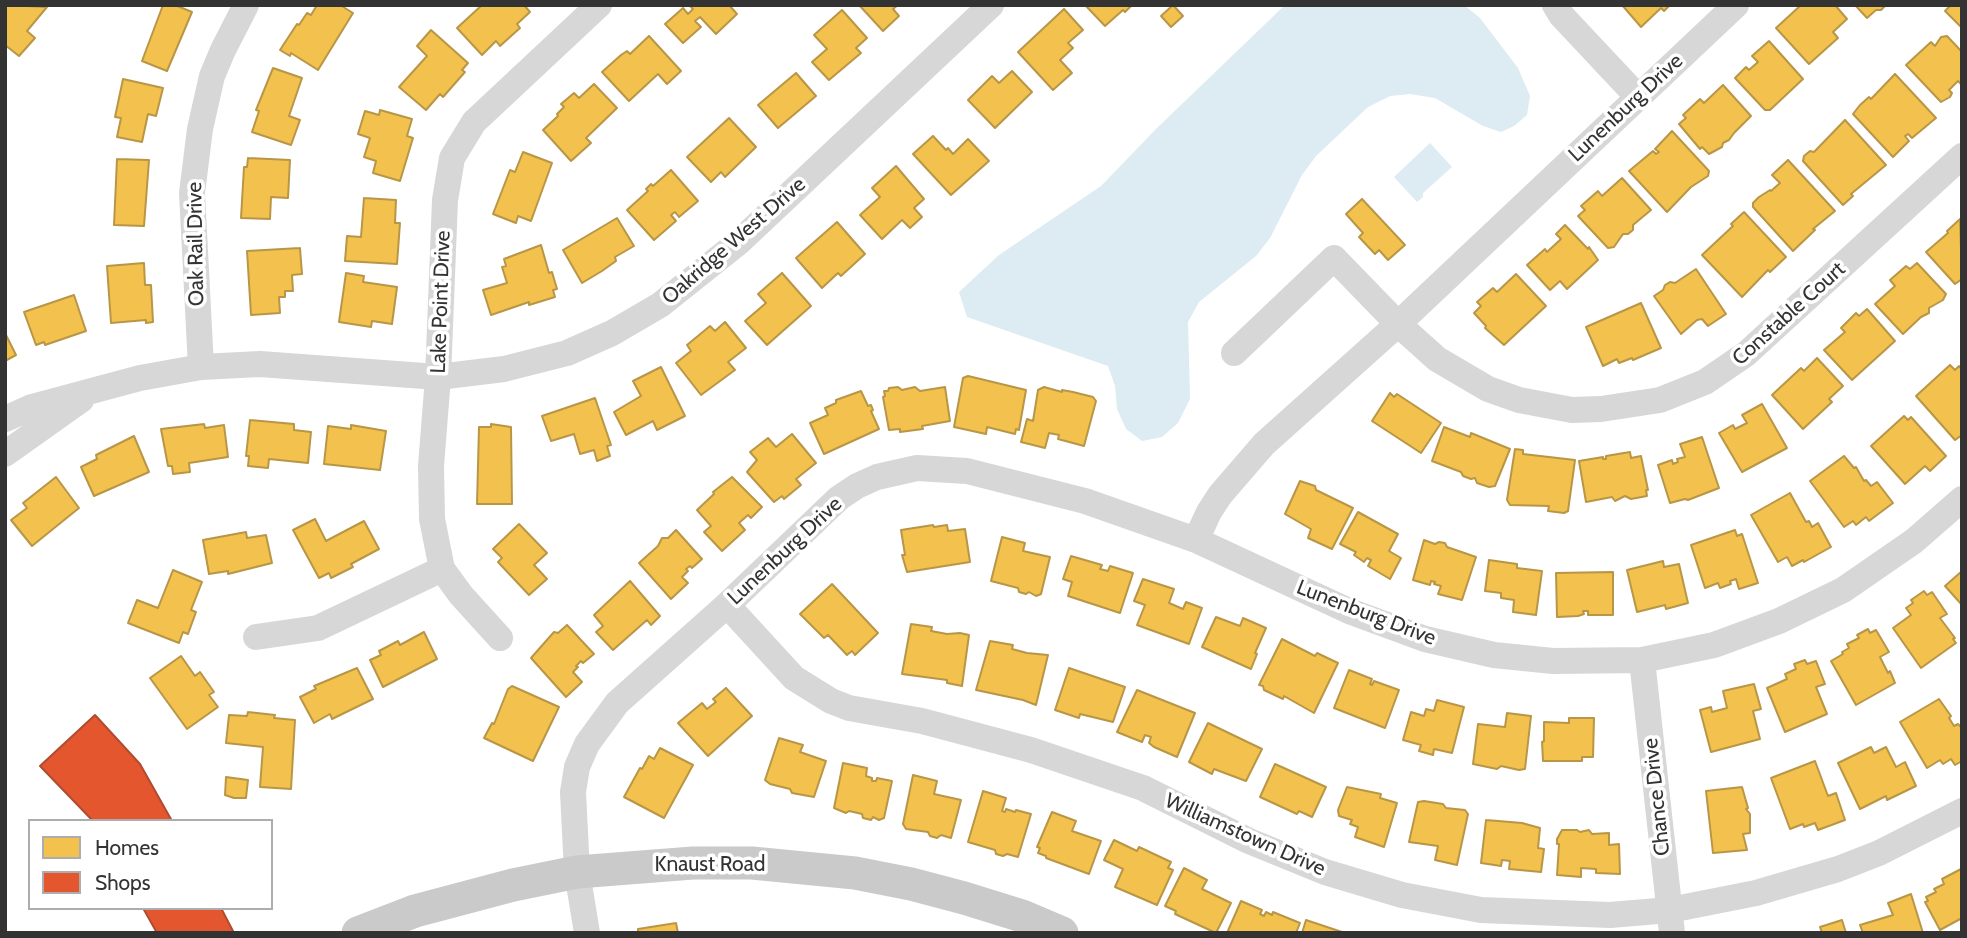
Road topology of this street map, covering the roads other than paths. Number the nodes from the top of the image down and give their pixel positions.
1 (246, 5) edge
2 (599, 5) edge
3 (991, 5) edge
4 (1555, 5) edge
5 (1736, 5) edge
6 (1637, 96) junction
7 (1962, 156) edge
8 (1398, 324) junction
9 (1234, 354) dead end
10 (201, 367) junction
11 (438, 377) junction
12 (91, 392) junction
13 (5, 419) edge
14 (5, 454) edge
15 (1962, 499) edge
16 (1196, 540) junction
17 (442, 569) junction
18 (727, 605) junction
19 (256, 637) dead end
20 (500, 638) dead end
21 (1642, 660) junction
22 (1962, 811) edge
23 (577, 872) junction
24 (1671, 921) edge
25 (358, 933) edge
26 (587, 933) edge
27 (1062, 933) edge

1 - 10 street, Oak Rail Drive
2 - 11 street, Lake Point Drive
3 - 11 street, Oakridge West Drive
4 - 6 street
5 - 6 street, Lunenburg Drive
6 - 8 street, Lunenburg Drive
7 - 8 street, Constable Court
8 - 9 street, Constable Court
8 - 16 street, Lunenburg Drive
10 - 11 street, Oakridge West Drive
10 - 12 street, Oakridge West Drive
11 - 17 street, Lake Point Drive
12 - 13 street, Oakridge West Drive
12 - 14 street, Oakridge West Drive
15 - 21 street, Lunenburg Drive
16 - 18 street, Lunenburg Drive
16 - 21 street, Lunenburg Drive
17 - 19 street
17 - 20 street, Lake Point Drive
18 - 23 street, Lunenburg Drive
18 - 24 street, Williamstown Drive
21 - 24 street, Chance Drive
22 - 24 street, Williamstown Drive
23 - 25 main road, Knaust Road
23 - 26 street, Lunenburg Drive
23 - 27 main road, Knaust Road

